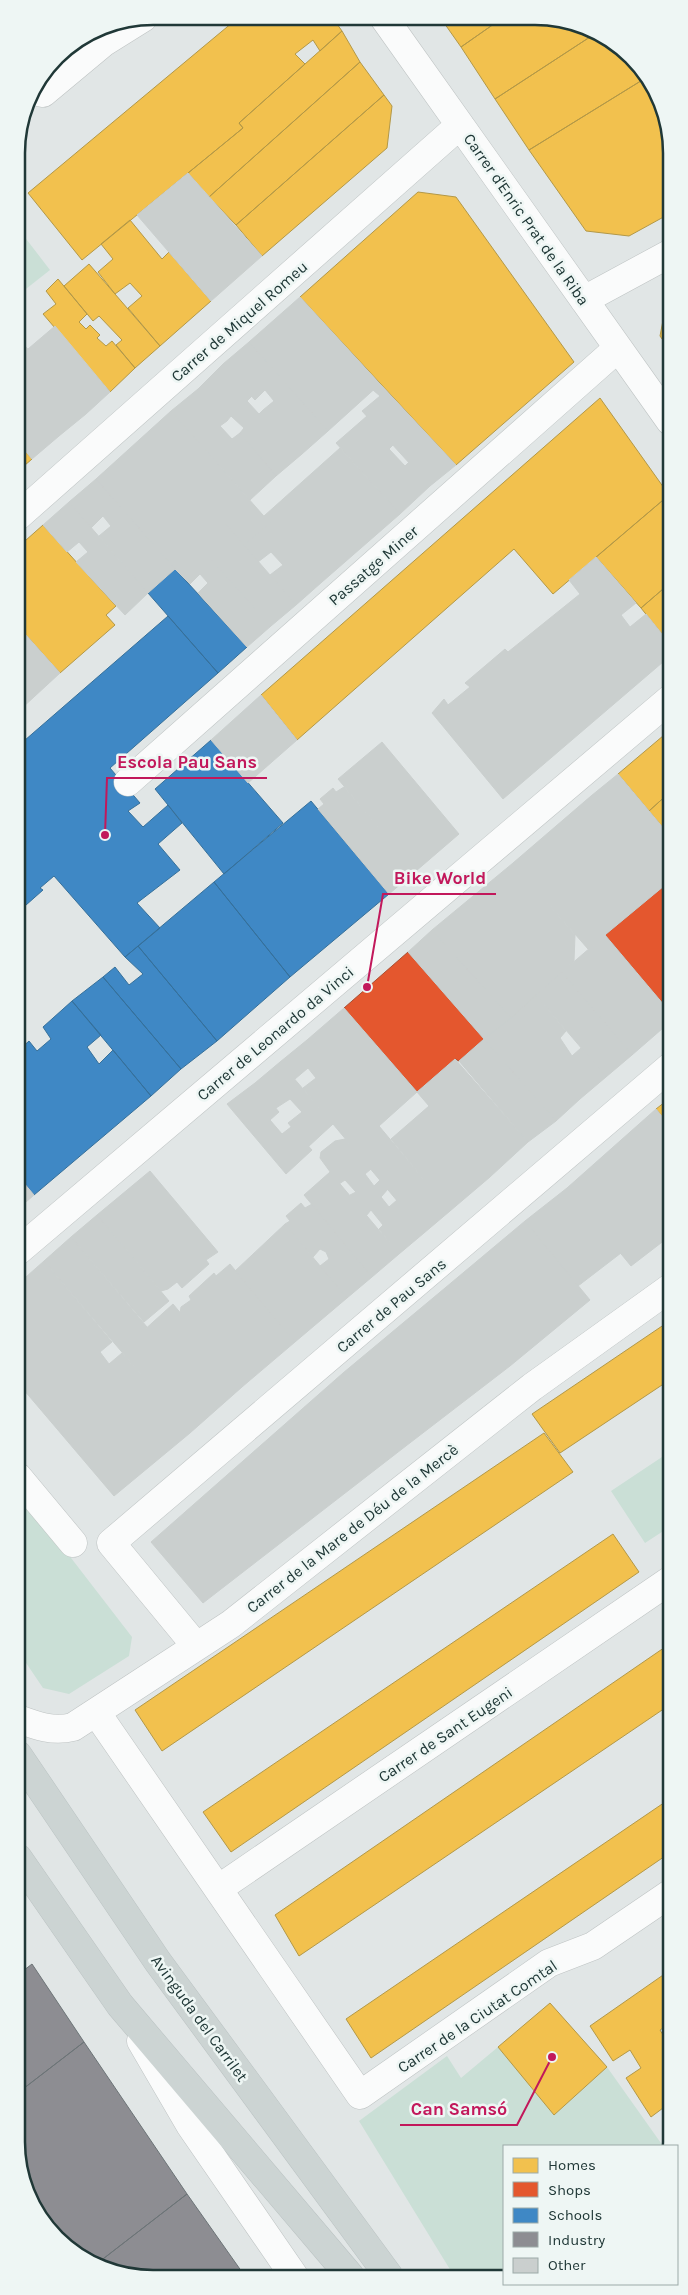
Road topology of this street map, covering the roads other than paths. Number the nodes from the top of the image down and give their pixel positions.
1 (393, 25) edge
2 (129, 27) edge
3 (40, 92) edge
4 (460, 126) junction
5 (663, 257) edge
6 (584, 300) junction
7 (618, 348) junction
8 (663, 410) edge
9 (25, 510) edge
10 (663, 705) edge
11 (128, 782) dead end
12 (663, 1073) edge
13 (25, 1245) edge
14 (663, 1293) edge
15 (25, 1485) edge
16 (73, 1543) dead end
17 (663, 1585) edge
18 (196, 1646) junction
19 (96, 1712) junction
20 (25, 1722) edge
21 (25, 1765) edge
22 (25, 1868) edge
23 (218, 1889) junction
24 (663, 1898) edge
25 (120, 2005) junction
26 (290, 2270) edge
27 (345, 2270) edge
28 (385, 2270) edge

1 - 4 street, Carrer d'Enric Prat de la Riba
2 - 3 street
4 - 6 street, Carrer d'Enric Prat de la Riba
4 - 9 street, Carrer de Miquel Romeu
5 - 6 street
6 - 7 street, Carrer d'Enric Prat de la Riba
7 - 8 street, Carrer d'Enric Prat de la Riba
7 - 11 street, Passatge Miner
10 - 13 street, Carrer de Leonardo da Vinci
12 - 18 street, Carrer de Pau Sans
14 - 18 street, Carrer de la Mare de Déu de la Mercè
15 - 16 street
17 - 23 street, Carrer de Sant Eugeni
18 - 19 street, Carrer de la Mare de Déu de la Mercè
19 - 20 street, Carrer de la Mare de Déu de la Mercè
19 - 23 street
21 - 28 main road, Avinguda del Carrilet
22 - 25 main road
23 - 24 street, Carrer de la Ciutat Comtal
25 - 26 street
25 - 27 main road

